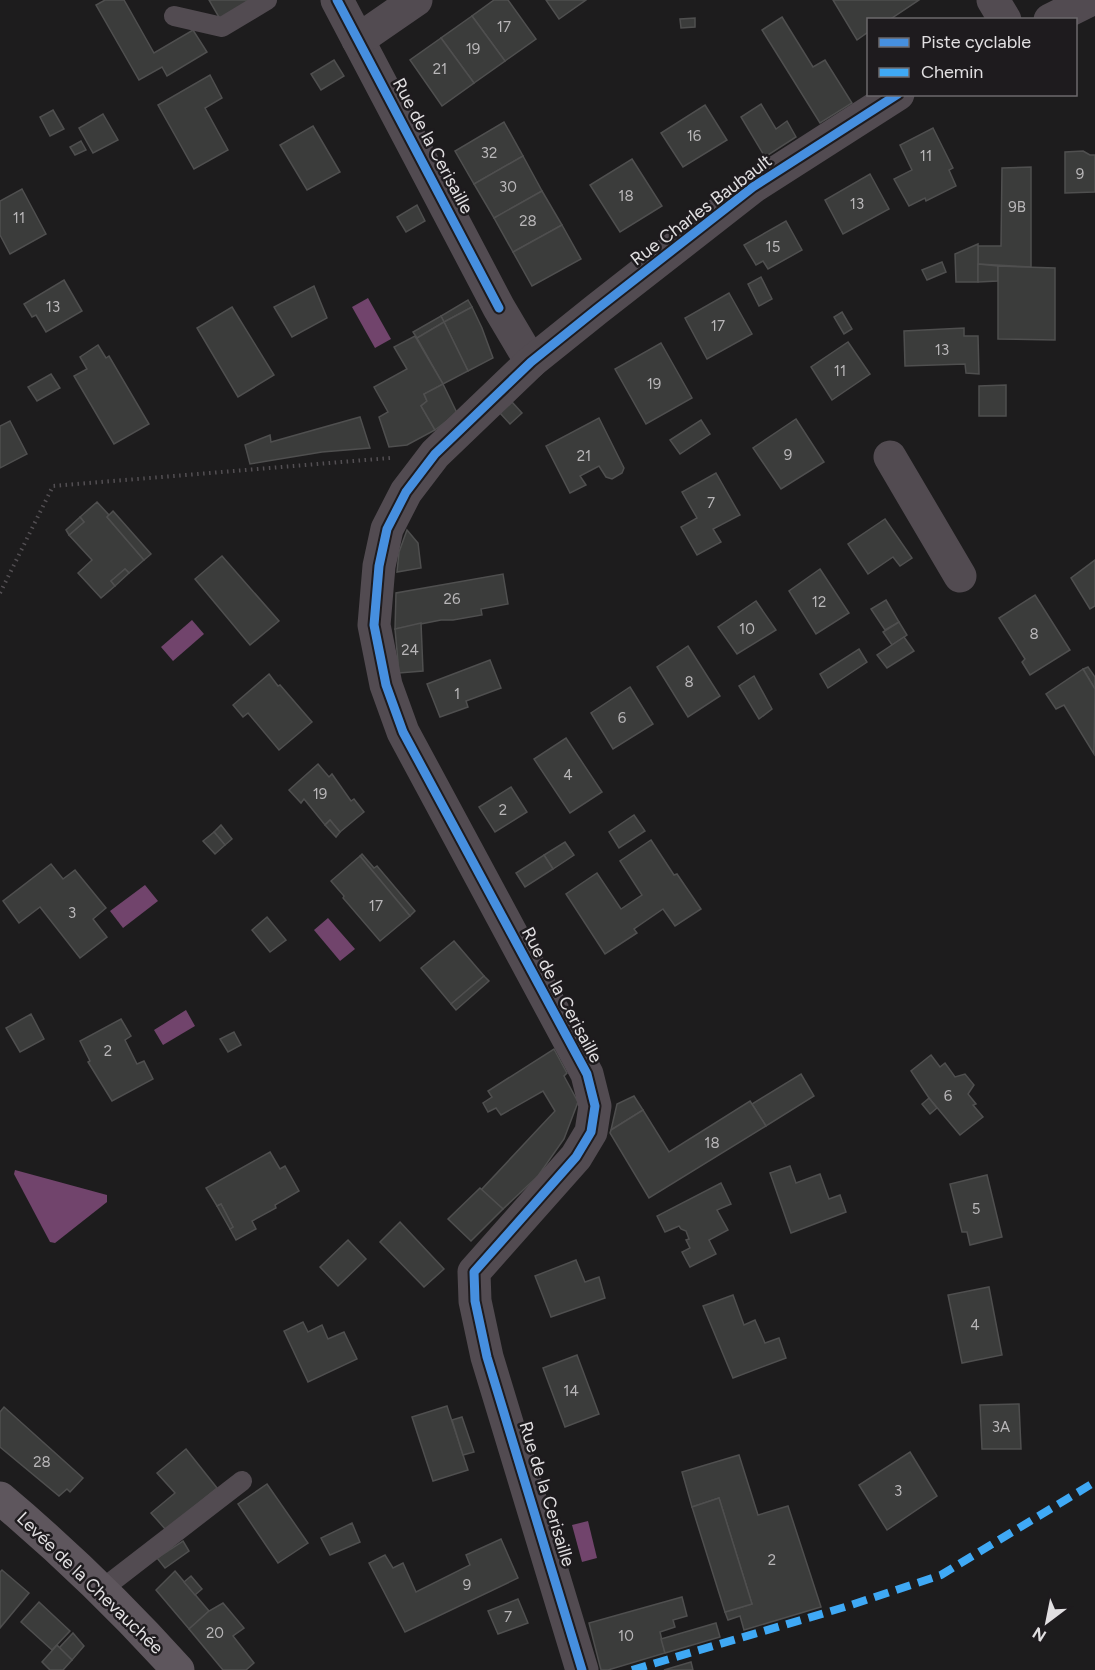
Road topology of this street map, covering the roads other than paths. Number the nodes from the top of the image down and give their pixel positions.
1 (267, 0) edge
2 (337, 0) edge
3 (416, 0) edge
4 (993, 0) edge
5 (1090, 0) edge
6 (174, 16) dead end
7 (1004, 18) edge
8 (1054, 18) edge
9 (358, 39) junction
10 (895, 96) edge
11 (531, 362) junction
12 (890, 457) dead end
13 (960, 576) dead end
14 (242, 1481) dead end
15 (0, 1498) edge
16 (100, 1590) junction
17 (178, 1670) edge
18 (582, 1670) edge

1 - 6 lane
2 - 9 street, Rue de la Cerisaille
3 - 9 street
4 - 7 street
5 - 8 street
9 - 11 street, Rue de la Cerisaille
10 - 11 street, Rue Charles Baubault
11 - 18 street, Rue de la Cerisaille
12 - 13 street
14 - 16 lane
15 - 16 street, Levée de la Chevauchée
16 - 17 street, Levée de la Chevauchée

